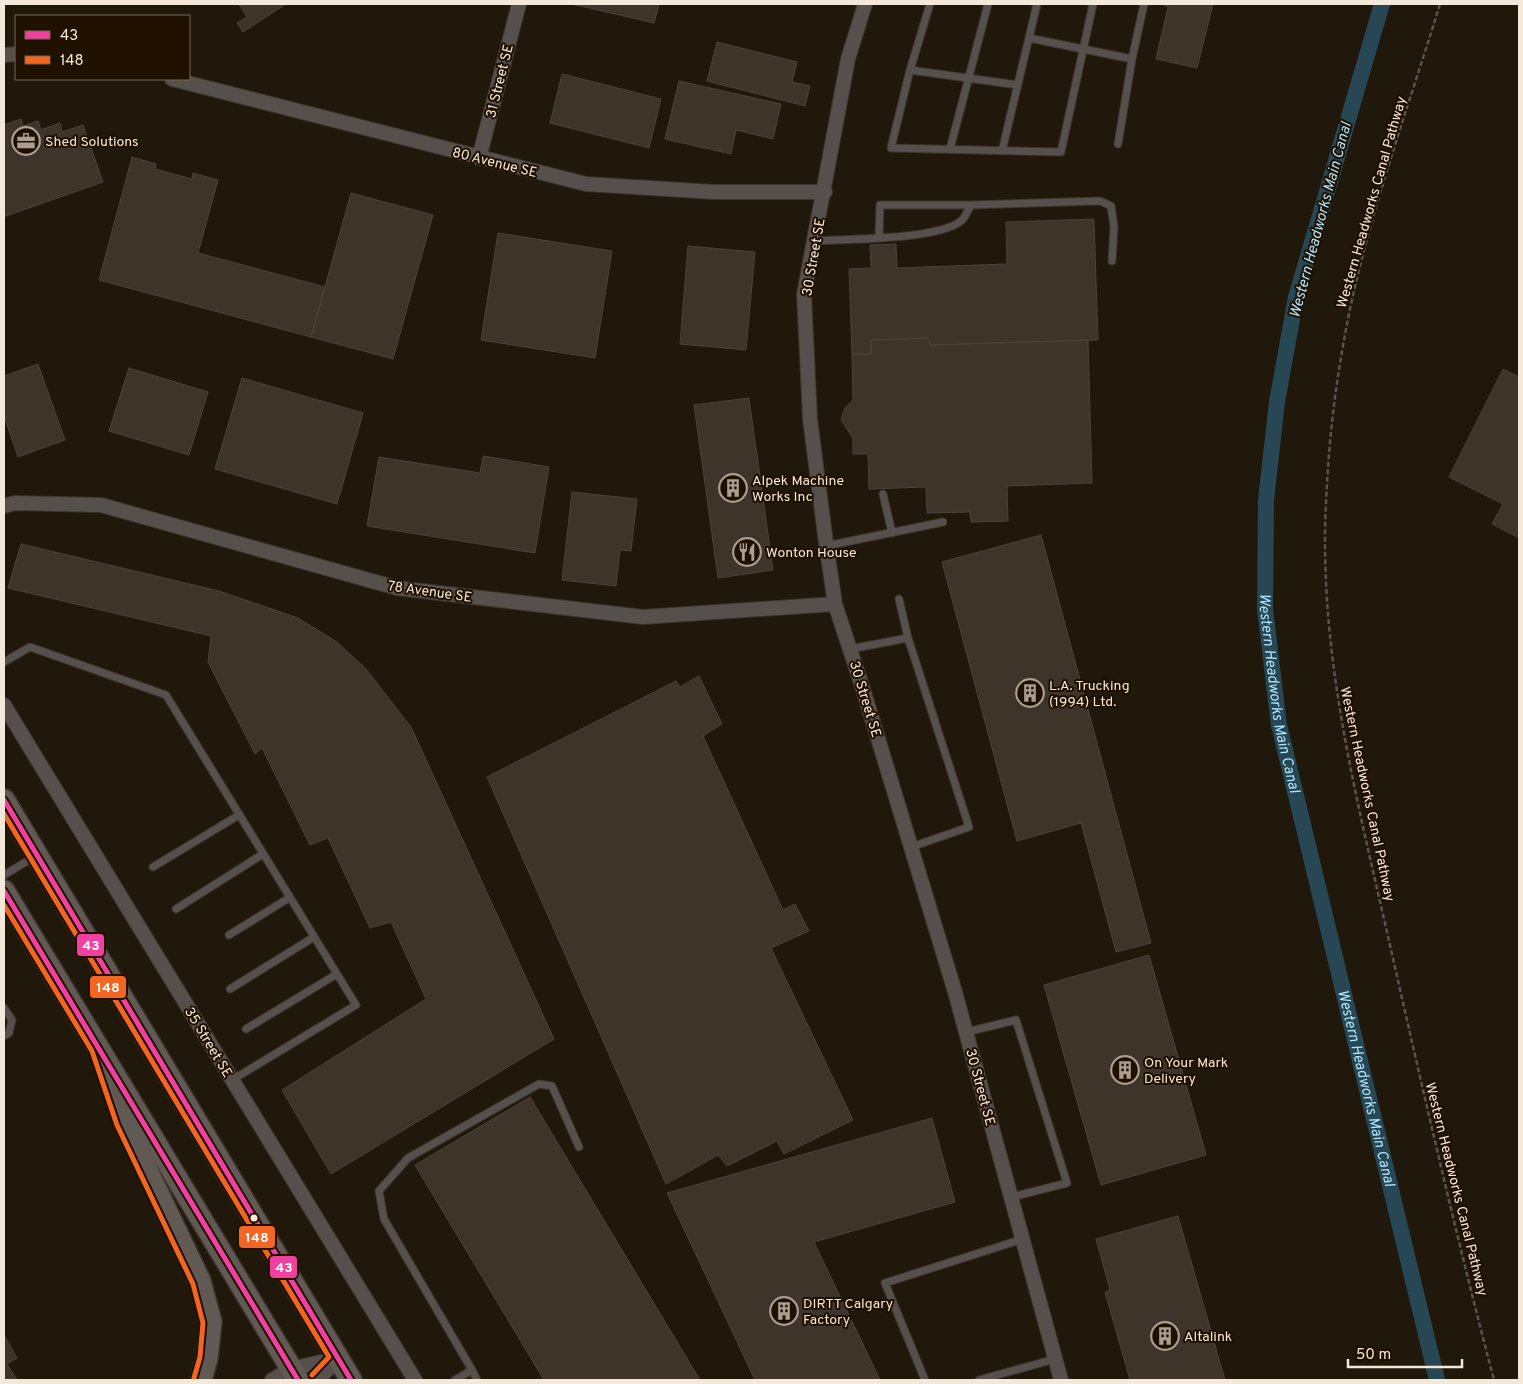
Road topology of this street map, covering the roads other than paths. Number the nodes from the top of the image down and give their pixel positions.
1 (518, 4) edge
2 (865, 4) edge
3 (930, 4) edge
4 (988, 4) edge
5 (1037, 4) edge
6 (1093, 4) edge
7 (1144, 4) edge
8 (1029, 38) junction
9 (1083, 51) junction
10 (1132, 59) junction
11 (910, 70) junction
12 (968, 77) junction
13 (176, 80) edge
14 (1018, 85) junction
15 (1118, 144) dead end
16 (950, 150) junction
17 (1002, 151) junction
18 (479, 158) junction
19 (825, 192) junction
20 (971, 205) junction
21 (879, 237) junction
22 (815, 240) junction
23 (1112, 261) dead end
24 (883, 494) dead end
25 (4, 506) edge
26 (943, 522) dead end
27 (892, 533) junction
28 (826, 546) junction
29 (899, 599) dead end
30 (835, 604) junction
31 (908, 638) junction
32 (850, 649) junction
33 (4, 662) edge
34 (4, 705) edge
35 (4, 800) edge
36 (239, 815) junction
37 (911, 847) junction
38 (264, 854) junction
39 (37, 856) junction
40 (152, 867) dead end
41 (4, 875) edge
42 (4, 891) edge
43 (289, 898) junction
44 (176, 909) dead end
45 (229, 935) dead end
46 (314, 937) junction
47 (337, 974) junction
48 (230, 989) dead end
49 (4, 1008) edge
50 (246, 1029) dead end
51 (966, 1032) junction
52 (4, 1036) edge
53 (99, 1048) junction
54 (232, 1080) junction
55 (579, 1147) dead end
56 (1012, 1197) junction
57 (1023, 1239) junction
58 (338, 1358) junction
59 (1055, 1359) junction
60 (472, 1370) junction
61 (294, 1375) edge
62 (201, 1380) edge
63 (272, 1380) edge
64 (311, 1380) edge
65 (318, 1380) edge
66 (351, 1380) edge
67 (415, 1380) edge
68 (455, 1380) edge
69 (478, 1380) edge
70 (925, 1380) edge
71 (979, 1380) edge
72 (1061, 1380) edge

1 - 18 street, 31 Street SE
2 - 19 street, 30 Street SE
3 - 11 lane
4 - 12 lane
5 - 8 lane
6 - 9 lane
7 - 10 lane
8 - 9 lane
8 - 14 lane
9 - 10 lane
9 - 17 lane
10 - 15 lane
11 - 12 lane
11 - 16 lane
12 - 14 lane
12 - 16 lane
13 - 18 street, 80 Avenue SE
14 - 17 lane
16 - 17 lane
18 - 19 street, 80 Avenue SE
19 - 22 street, 30 Street SE
20 - 21 lane
20 - 21 lane
20 - 23 lane
21 - 22 lane
22 - 28 street, 30 Street SE
24 - 27 lane
25 - 30 street, 78 Avenue SE
26 - 27 lane
27 - 28 lane
28 - 30 street, 30 Street SE
29 - 31 lane
30 - 32 street, 30 Street SE
31 - 32 lane
31 - 37 lane
32 - 37 street, 30 Street SE
33 - 36 lane
34 - 54 street, 35 Street SE
35 - 39 main road
36 - 38 lane
36 - 40 lane
37 - 51 street, 30 Street SE
38 - 43 lane
38 - 44 lane
39 - 41 lane
39 - 58 main road
42 - 53 main road
43 - 45 lane
43 - 46 lane
46 - 47 lane
46 - 48 lane
47 - 50 lane
47 - 54 lane
49 - 52 lane
51 - 56 street, 30 Street SE
51 - 56 lane
53 - 61 main road
53 - 62 main road
54 - 67 street, 35 Street SE
55 - 60 lane
56 - 57 street, 30 Street SE
57 - 59 street, 30 Street SE
57 - 70 lane
58 - 61 street
58 - 65 street
58 - 66 main road
59 - 71 lane
59 - 72 street, 30 Street SE
60 - 68 lane
60 - 69 lane
61 - 63 street
61 - 64 main road

